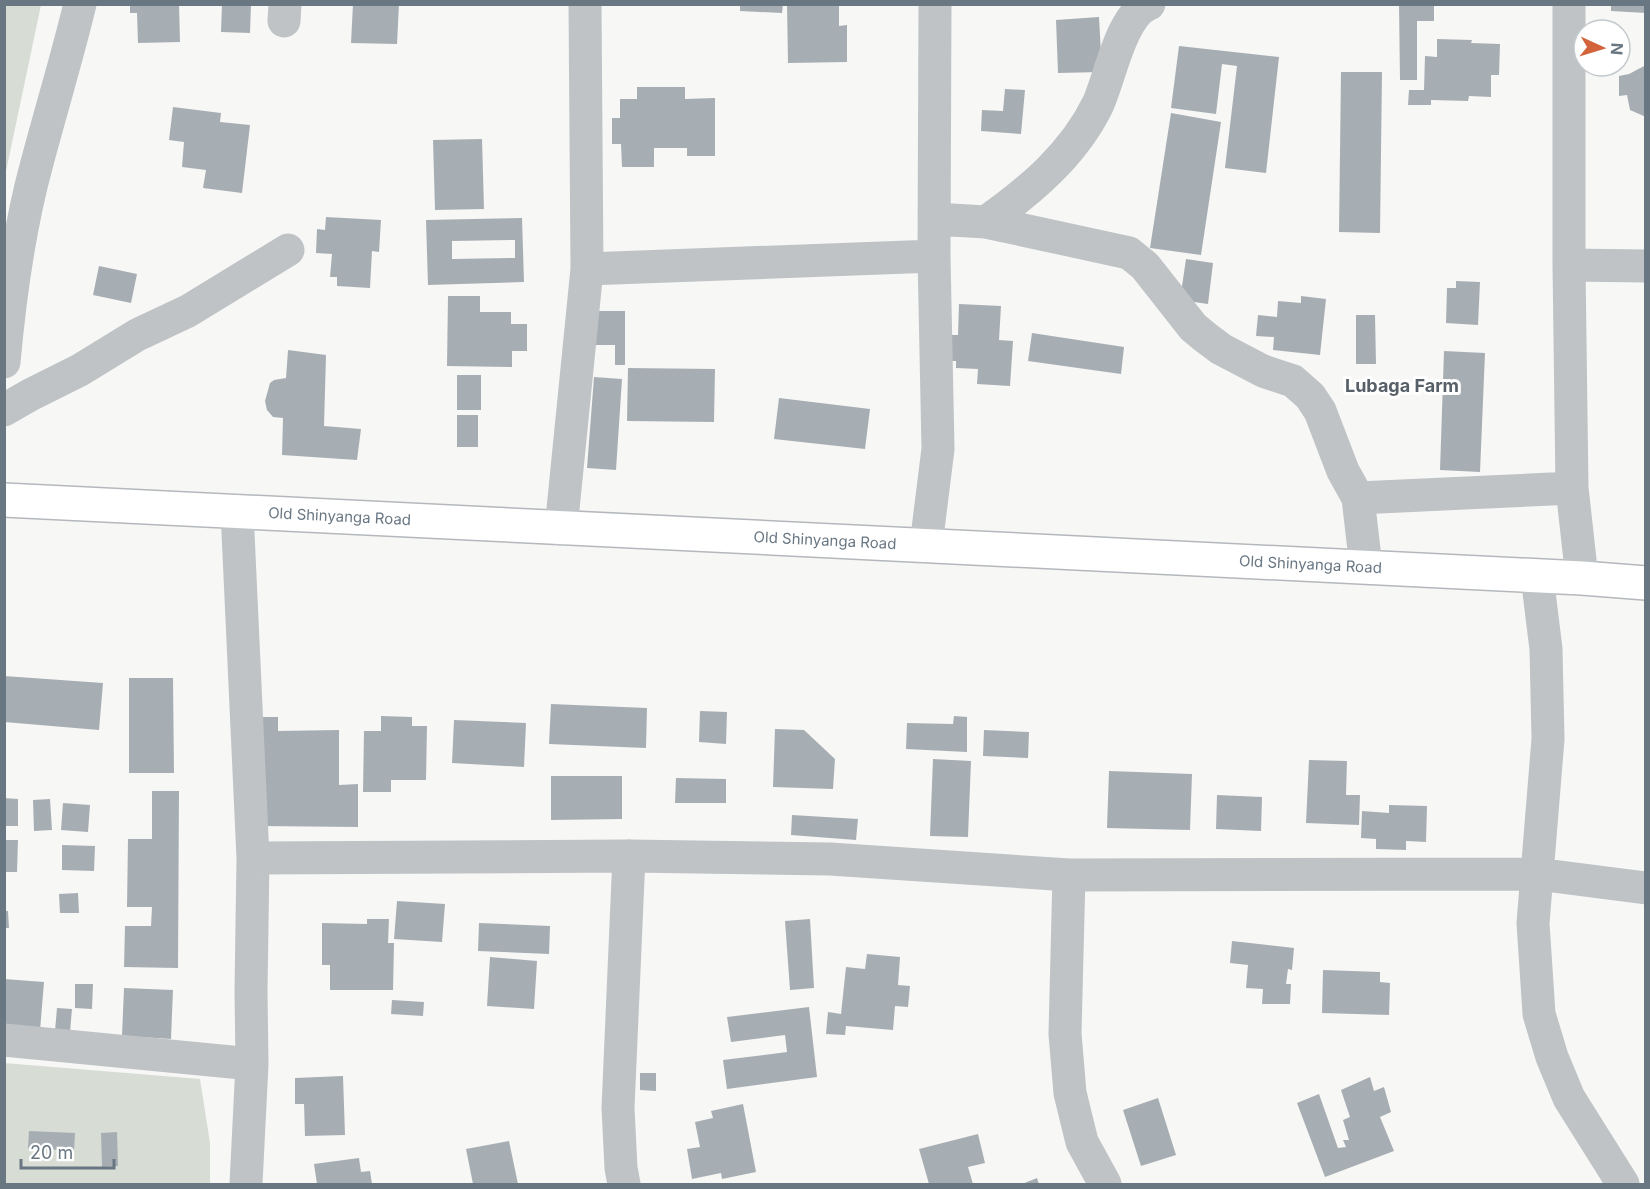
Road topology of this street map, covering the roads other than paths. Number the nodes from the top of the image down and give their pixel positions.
1 (80, 4) edge
2 (585, 4) edge
3 (935, 4) edge
4 (1149, 4) edge
5 (1569, 4) edge
6 (934, 219) junction
7 (986, 222) junction
8 (288, 250) dead end
9 (934, 256) junction
10 (1569, 265) junction
11 (1646, 266) edge
12 (587, 269) junction
13 (4, 362) edge
14 (4, 410) edge
15 (1572, 488) junction
16 (1358, 498) junction
17 (4, 500) edge
18 (237, 511) junction
19 (561, 529) junction
20 (926, 545) junction
21 (1366, 567) junction
22 (1538, 576) junction
23 (1582, 578) junction
24 (1646, 583) edge
25 (629, 856) junction
26 (253, 858) junction
27 (1537, 874) junction
28 (1069, 875) junction
29 (1646, 888) edge
30 (4, 1040) edge
31 (252, 1064) junction
32 (246, 1185) edge
33 (624, 1185) edge
34 (1105, 1185) edge
35 (1623, 1185) edge

1 - 13 street
2 - 12 street
3 - 6 street
4 - 7 street
5 - 10 street
6 - 7 street
6 - 9 street
7 - 16 street
8 - 14 street
9 - 12 street
9 - 20 street
10 - 11 street
10 - 15 street
12 - 19 street
15 - 16 street
15 - 23 street
16 - 21 street
17 - 18 main road, Old Shinyanga Road
18 - 19 main road, Old Shinyanga Road
18 - 26 street
19 - 20 main road, Old Shinyanga Road
20 - 21 main road, Old Shinyanga Road
21 - 22 main road, Old Shinyanga Road
22 - 23 main road, Old Shinyanga Road
22 - 27 street
23 - 24 main road, Old Shinyanga Road
25 - 26 street
25 - 28 street
25 - 33 street
26 - 31 street
27 - 28 street
27 - 29 street
27 - 35 street
28 - 34 street
30 - 31 street
31 - 32 street

